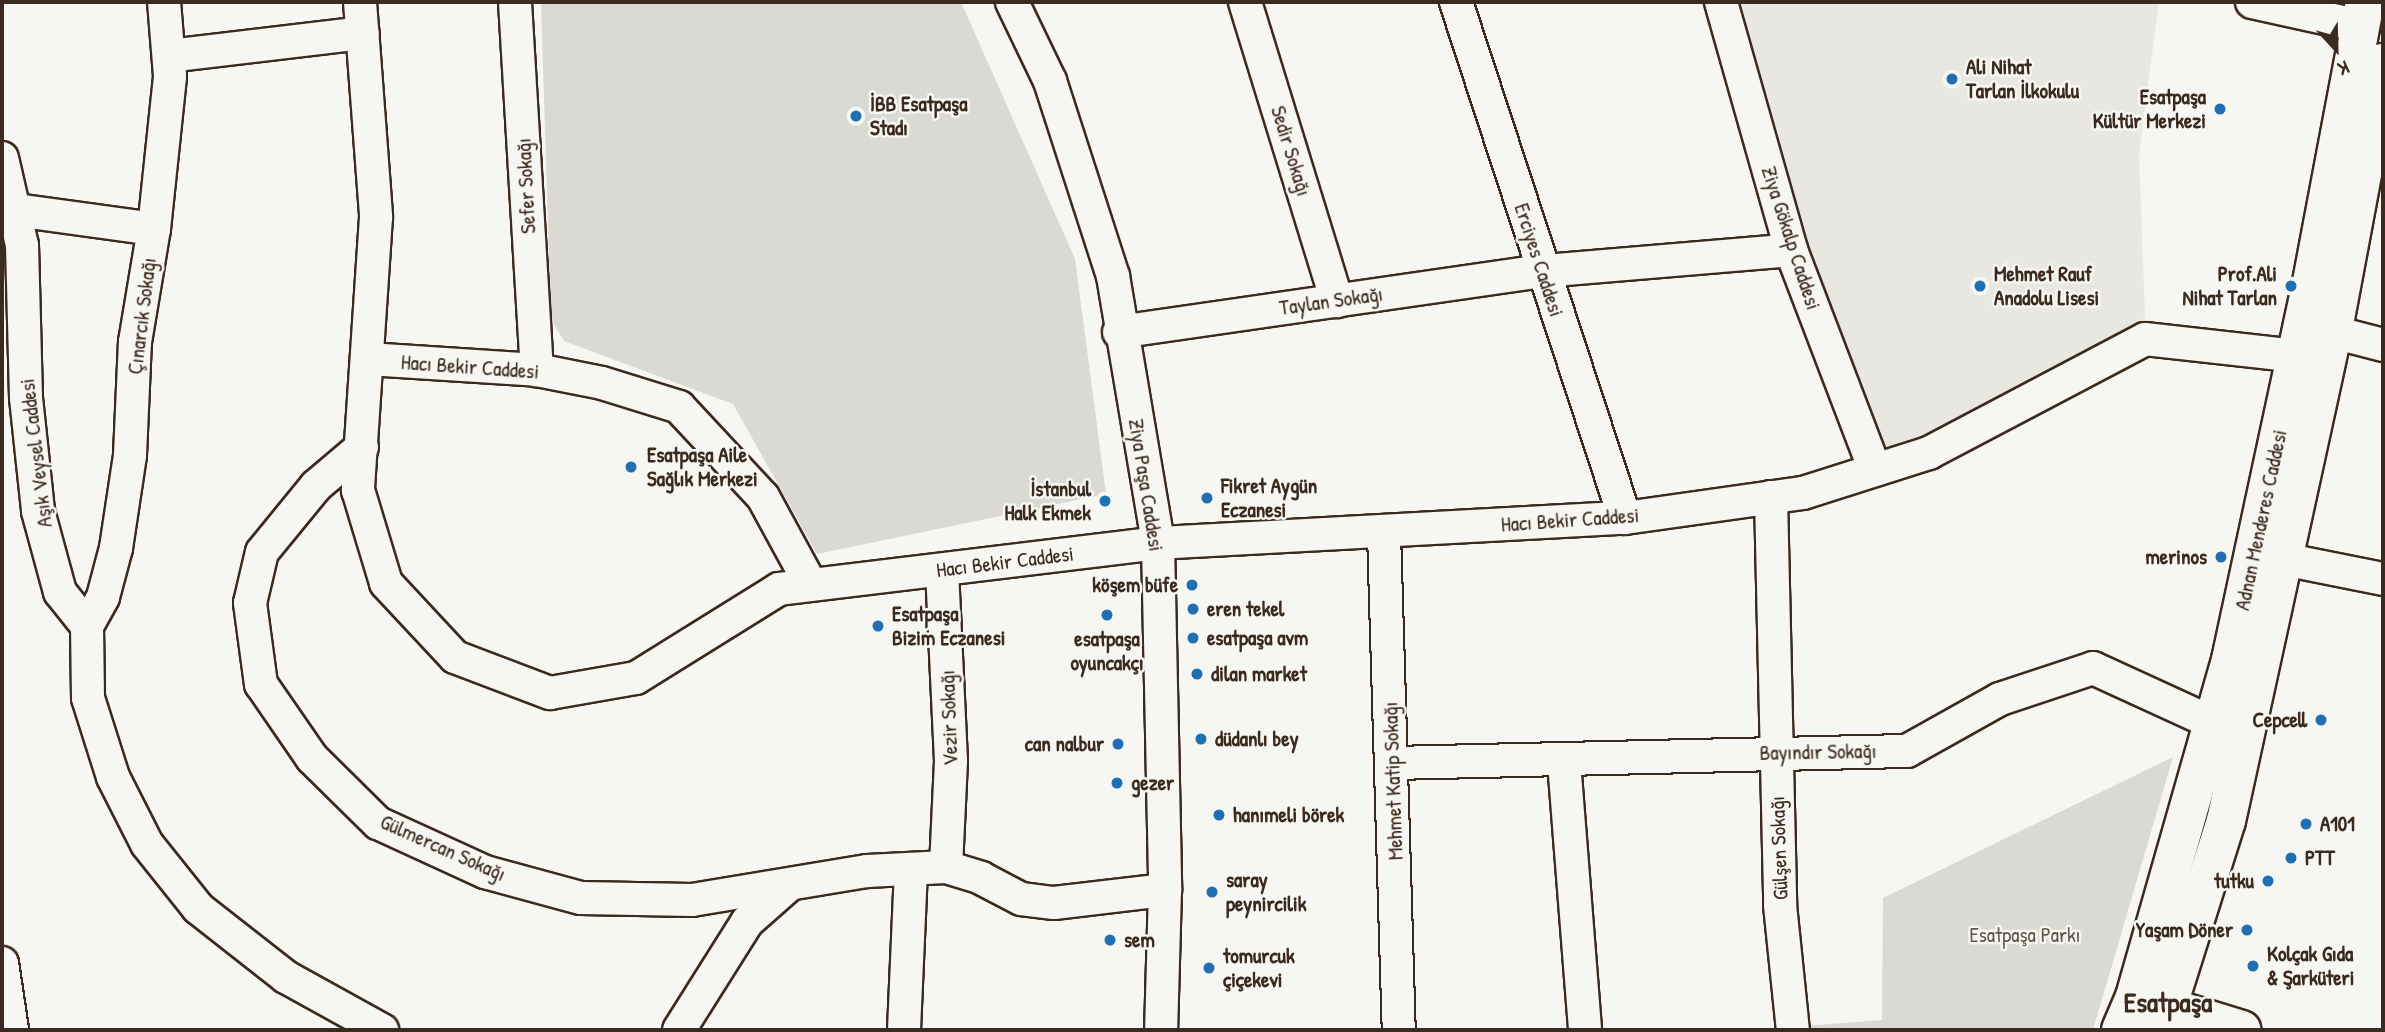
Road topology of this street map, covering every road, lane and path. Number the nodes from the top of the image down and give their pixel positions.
1 (164, 2) edge
2 (360, 2) edge
3 (515, 2) edge
4 (1012, 2) edge
5 (1245, 2) edge
6 (1456, 2) edge
7 (1721, 2) edge
8 (2252, 2) edge
9 (2362, 14) edge
10 (363, 33) junction
11 (169, 56) junction
12 (2383, 63) edge
13 (2, 158) edge
14 (9, 213) edge
15 (154, 229) junction
16 (1791, 250) junction
17 (1543, 271) junction
18 (1337, 301) junction
19 (1119, 332) junction
20 (2333, 332) junction
21 (2383, 345) edge
22 (2296, 356) junction
23 (368, 359) junction
24 (537, 370) junction
25 (362, 447) junction
26 (1875, 470) junction
27 (1771, 497) junction
28 (1625, 518) junction
29 (1384, 533) junction
30 (1158, 543) junction
31 (2283, 559) junction
32 (942, 570) junction
33 (2383, 579) edge
34 (811, 585) junction
35 (87, 626) junction
36 (2213, 723) junction
37 (1775, 753) junction
38 (1564, 762) junction
39 (1393, 763) junction
40 (946, 867) junction
41 (911, 872) junction
42 (789, 885) junction
43 (1165, 890) junction
44 (2, 964) edge
45 (2146, 1016) edge
46 (12, 1030) edge
47 (382, 1030) edge
48 (679, 1030) edge
49 (904, 1030) edge
50 (1161, 1030) edge
51 (1399, 1030) edge
52 (1585, 1030) edge
53 (1793, 1030) edge
54 (2242, 1030) edge

1 - 11 street, Çınarcık Sokağı
2 - 10 street, Hacı Bekir Caddesi
3 - 24 street, Sefer Sokağı
4 - 19 street, Ziya Paşa Caddesi
5 - 18 street, Sedir Sokağı
6 - 17 street, Erciyes Caddesi
7 - 16 street, Ziya Gökalp Caddesi
8 - 9 street
9 - 22 street, Adnan Menderes Caddesi
10 - 11 street
10 - 23 street, Hacı Bekir Caddesi
11 - 15 street, Çınarcık Sokağı
12 - 20 street, Adnan Menderes Caddesi
13 - 14 street, Aşık Veysel Caddesi
14 - 15 street
14 - 35 street, Aşık Veysel Caddesi
15 - 35 street, Çınarcık Sokağı
16 - 17 street, Taylan Sokağı
16 - 26 street, Ziya Gökalp Caddesi
17 - 18 street, Taylan Sokağı
17 - 28 street, Erciyes Caddesi
18 - 19 street, Taylan Sokağı
19 - 30 street, Ziya Paşa Caddesi
20 - 21 street
20 - 31 street, Adnan Menderes Caddesi
22 - 26 street, Hacı Bekir Caddesi
22 - 36 street, Adnan Menderes Caddesi
23 - 24 street, Hacı Bekir Caddesi
23 - 25 street, Hacı Bekir Caddesi
24 - 34 street, Hacı Bekir Caddesi
25 - 34 street, Hacı Bekir Caddesi
25 - 42 street, Gülmercan Sokağı
26 - 27 street, Hacı Bekir Caddesi
27 - 28 street, Hacı Bekir Caddesi
27 - 37 street, Gülşen Sokağı
28 - 29 street, Hacı Bekir Caddesi
29 - 30 street, Hacı Bekir Caddesi
29 - 39 street, Mehmet Katip Sokağı
30 - 32 street, Hacı Bekir Caddesi
30 - 43 street, Ziya Paşa Caddesi
31 - 33 street
31 - 45 street, Adnan Menderes Caddesi
32 - 34 street, Hacı Bekir Caddesi
32 - 40 street, Vezir Sokağı
35 - 47 street
36 - 37 street, Bayındır Sokağı
36 - 45 street, Adnan Menderes Caddesi
37 - 38 street, Bayındır Sokağı
37 - 53 street, Gülşen Sokağı
38 - 39 street, Bayındır Sokağı
38 - 52 street
39 - 51 street, Mehmet Katip Sokağı
40 - 41 street, Gülmercan Sokağı
40 - 43 street, Gülmercan Sokağı
41 - 42 street, Gülmercan Sokağı
41 - 49 street
42 - 48 street
43 - 50 street, Ziya Paşa Caddesi
44 - 46 street
45 - 54 street

